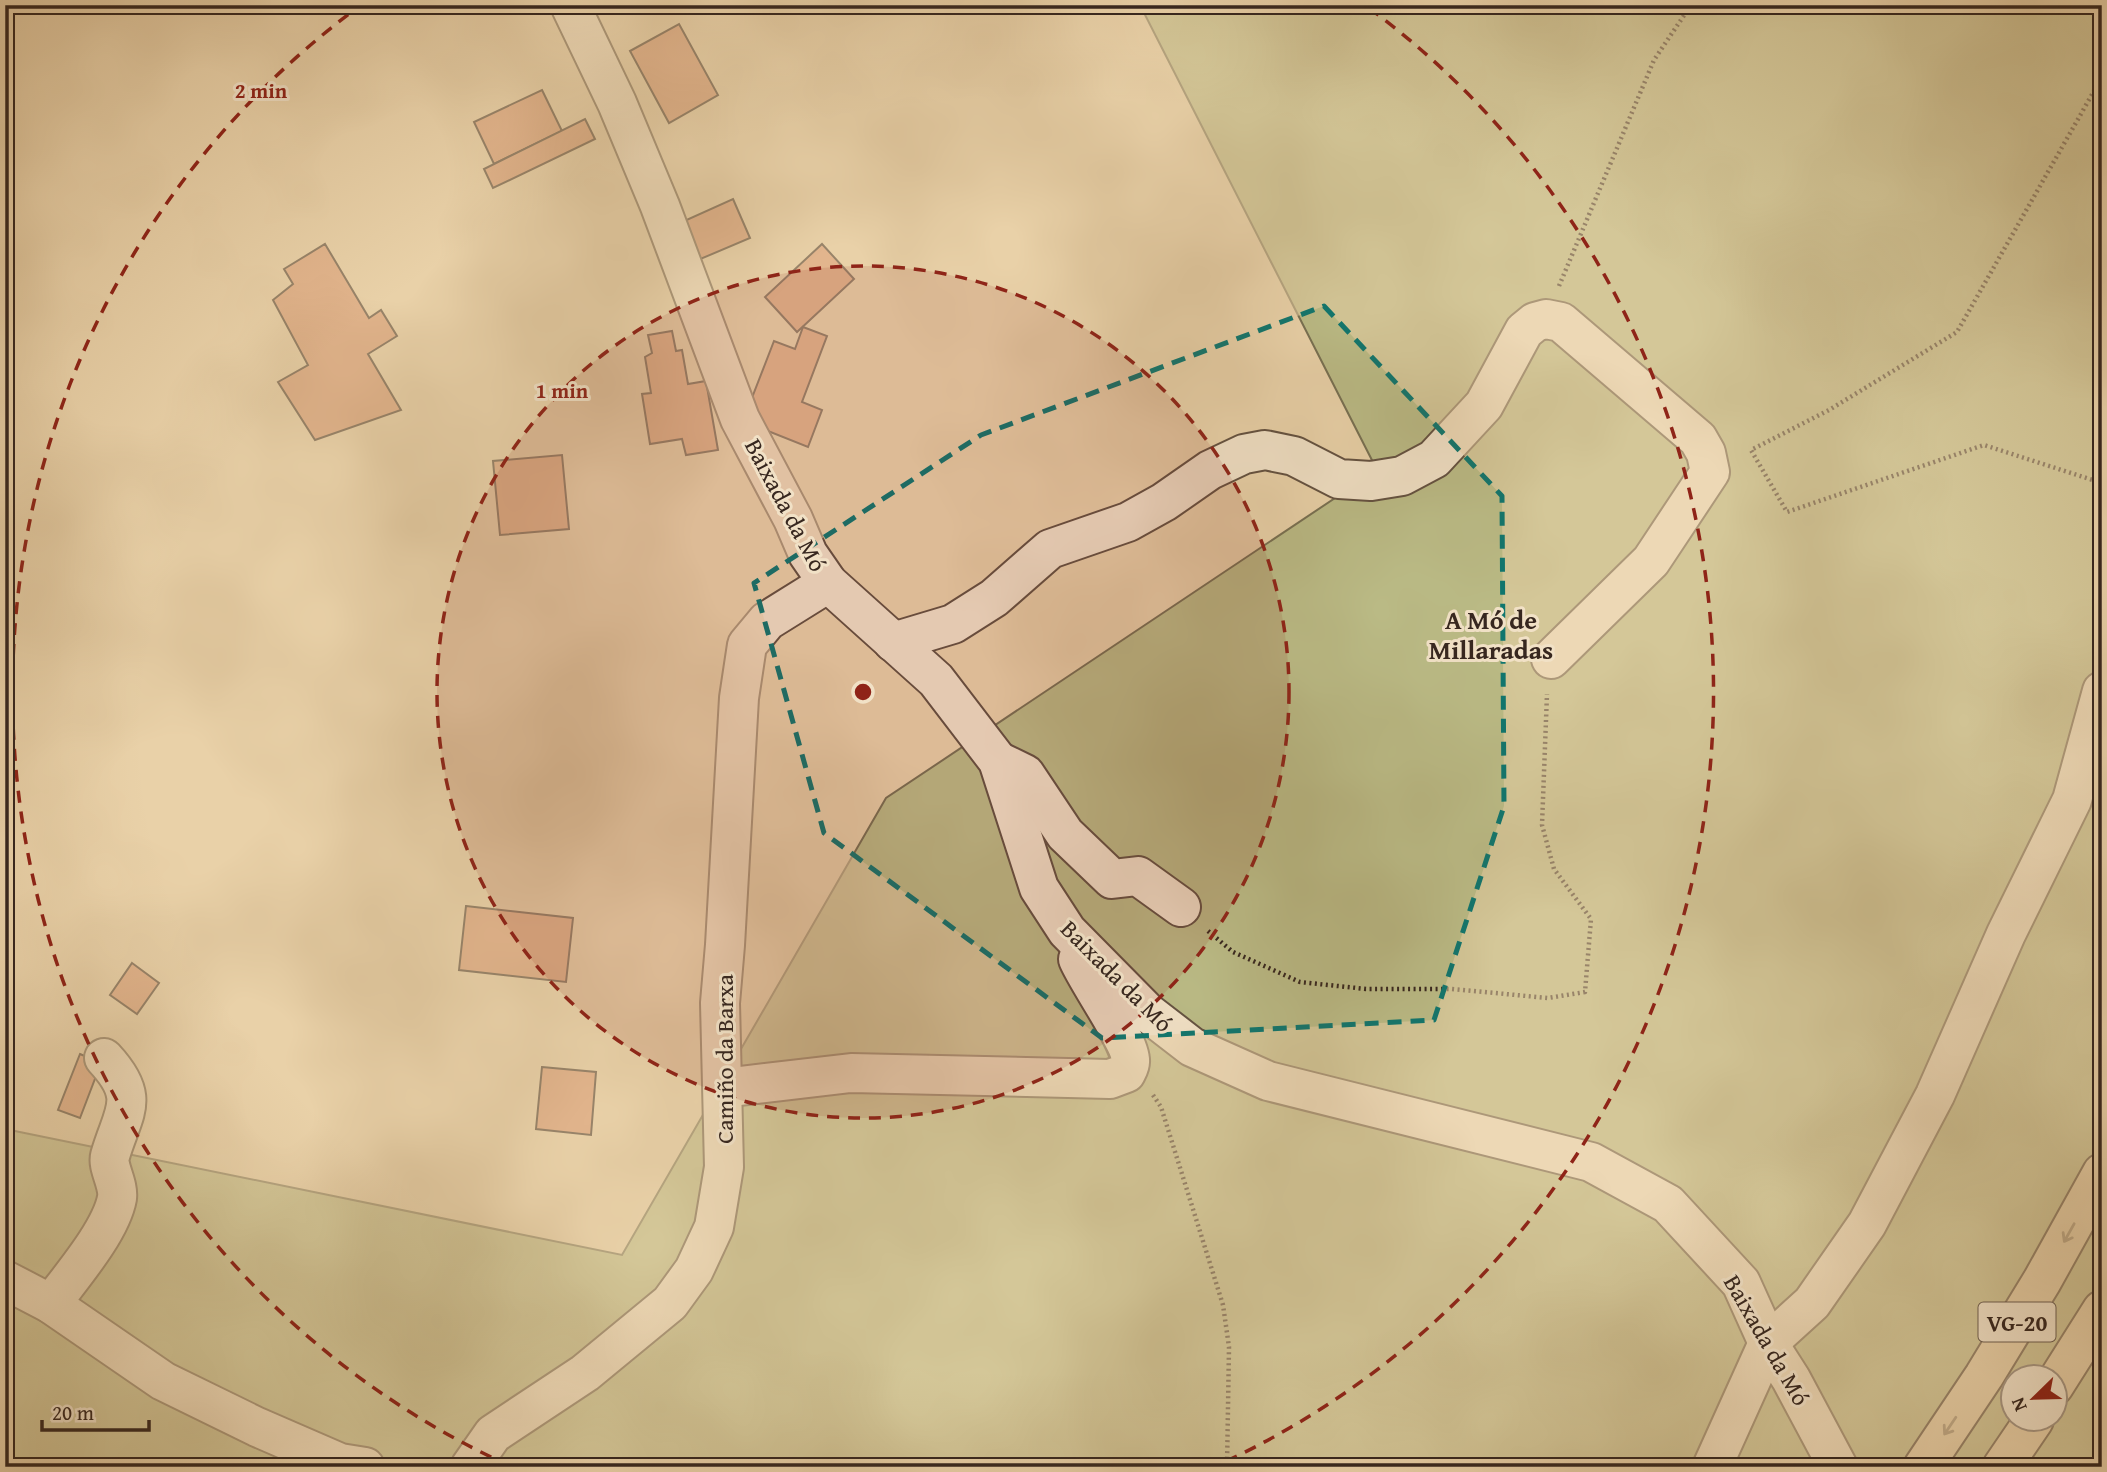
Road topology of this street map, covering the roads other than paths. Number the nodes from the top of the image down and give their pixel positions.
1 (570, 5) edge
2 (828, 583) junction
3 (893, 642) junction
4 (1551, 659) road end
5 (2102, 691) edge
6 (998, 761) junction
7 (1181, 907) road end
8 (1067, 931) junction
9 (104, 1058) dead end
10 (723, 1088) junction
11 (2102, 1173) edge
12 (5, 1280) edge
13 (51, 1304) junction
14 (2102, 1310) edge
15 (1768, 1343) junction
16 (2068, 1364) edge
17 (2024, 1434) edge
18 (365, 1467) edge
19 (470, 1467) edge
20 (1712, 1467) edge
21 (1838, 1467) edge
22 (1923, 1467) edge
23 (2002, 1467) edge

1 - 2 street, Baixada da Mó
2 - 3 street, Baixada da Mó
2 - 10 street, Camiño da Barxa
3 - 4 street
3 - 6 street, Baixada da Mó
5 - 15 street
6 - 7 street
6 - 8 street, Baixada da Mó
8 - 10 street
8 - 15 street, Baixada da Mó
9 - 13 street
10 - 19 street, Camiño da Barxa
11 -> 22 highway, VG-20
12 - 13 street
13 - 18 street
14 - 16 highway, VG-20
15 - 20 street
15 - 21 street, Baixada da Mó
17 - 23 highway

